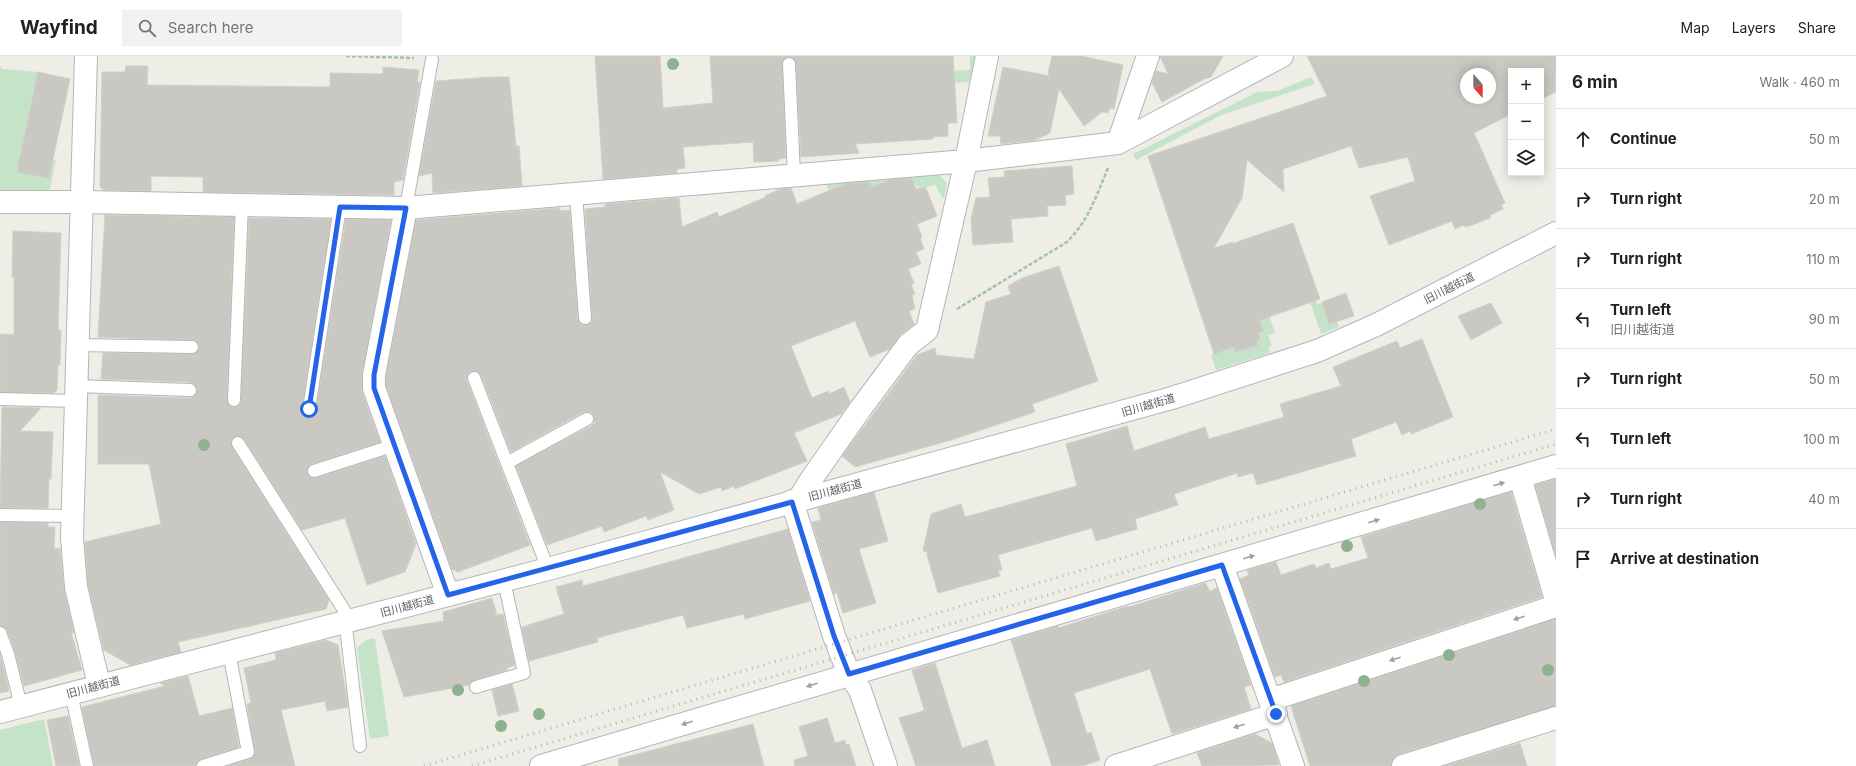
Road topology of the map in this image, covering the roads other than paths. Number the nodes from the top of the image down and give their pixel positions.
1 (86, 56) edge
2 (988, 56) edge
3 (1148, 56) edge
4 (1282, 56) edge
5 (432, 59) road end
6 (789, 64) dead end
7 (1118, 143) junction
8 (966, 161) junction
9 (794, 175) junction
10 (576, 193) junction
11 (0, 202) edge
12 (83, 202) junction
13 (242, 205) junction
14 (340, 207) junction
15 (406, 208) junction
16 (1556, 233) edge
17 (585, 318) dead end
18 (78, 345) junction
19 (192, 347) dead end
20 (474, 378) dead end
21 (190, 390) dead end
22 (76, 394) junction
23 (0, 399) edge
24 (234, 400) dead end
25 (309, 409) dead end
26 (587, 418) dead end
27 (238, 443) dead end
28 (395, 444) junction
29 (507, 463) junction
30 (1556, 466) edge
31 (314, 471) dead end
32 (1520, 477) junction
33 (796, 500) junction
34 (0, 515) edge
35 (72, 516) junction
36 (1222, 565) junction
37 (548, 569) junction
38 (504, 581) junction
39 (448, 595) junction
40 (1556, 600) edge
41 (1556, 606) edge
42 (346, 622) junction
43 (0, 633) edge
44 (229, 652) junction
45 (849, 674) junction
46 (99, 685) junction
47 (476, 687) dead end
48 (71, 693) junction
49 (21, 706) junction
50 (1273, 707) junction
51 (0, 712) edge
52 (1556, 718) edge
53 (360, 746) dead end
54 (87, 766) edge
55 (204, 766) edge
56 (541, 766) edge
57 (886, 766) edge
58 (1116, 766) edge
59 (1293, 766) edge
60 (1403, 766) edge

1 - 12 street
2 - 8 street
3 - 7 street
4 - 7 street
5 - 15 lane
6 - 9 lane
7 - 8 street
8 - 9 street
8 - 33 street
9 - 10 street
10 - 15 street
10 - 17 lane
11 - 12 street
12 - 13 street
12 - 18 street
13 - 14 street
13 - 24 lane
14 - 15 street
14 - 25 lane
15 - 28 street
16 - 33 street, 旧川越街道
18 - 19 lane
18 - 22 street
20 - 29 lane
21 - 22 lane
22 - 23 lane
22 - 35 street
26 - 29 lane
27 - 42 lane
28 - 31 lane
28 - 39 street
29 - 37 lane
30 - 32 street
36 -> 32 street
32 - 40 street
33 - 37 street, 旧川越街道
33 - 45 street
34 - 35 lane
35 - 46 street
36 - 45 street
36 - 50 street
37 - 38 street, 旧川越街道
38 - 39 street, 旧川越街道
38 - 47 lane
39 - 42 street, 旧川越街道
41 -> 50 street
42 - 44 street, 旧川越街道
42 - 53 lane
43 - 49 lane
44 - 46 street, 旧川越街道
44 - 55 lane
45 -> 56 street
45 - 57 street
46 - 48 street, 旧川越街道
48 - 49 street, 旧川越街道
48 - 54 lane
49 - 51 street, 旧川越街道
50 -> 58 street
50 - 59 street
52 - 60 street

